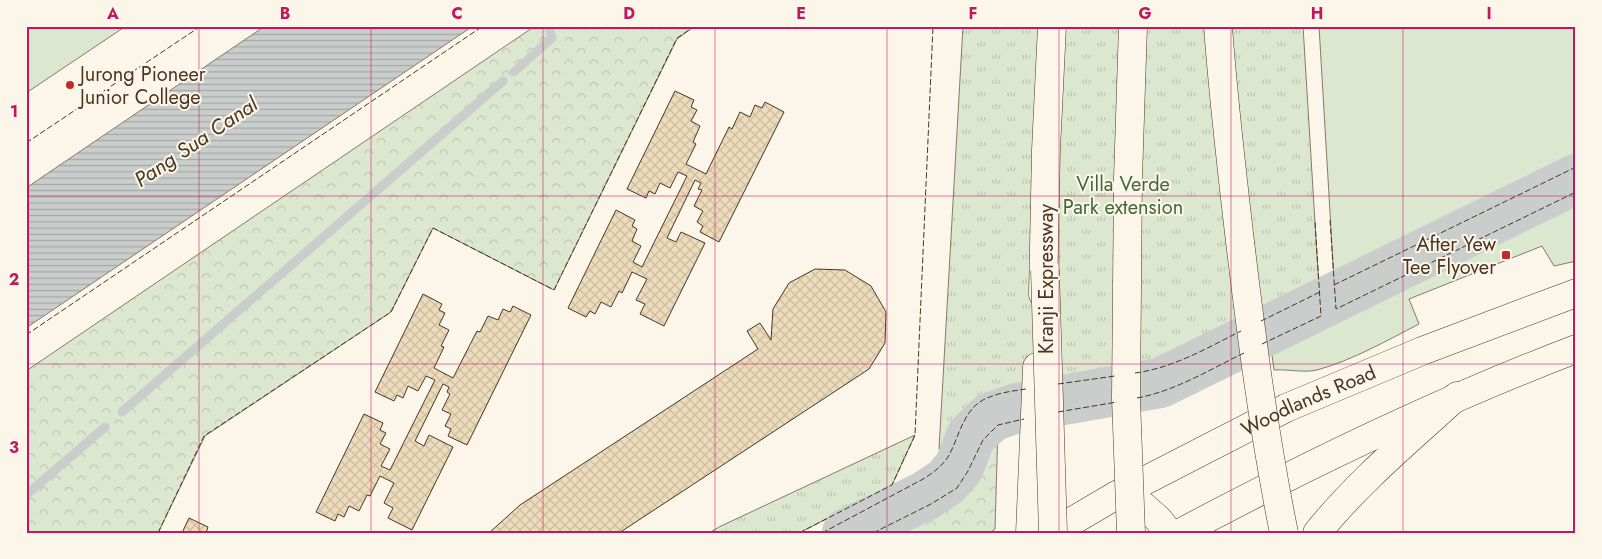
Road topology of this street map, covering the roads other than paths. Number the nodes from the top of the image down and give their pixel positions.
1 (1052, 26) edge
2 (1133, 26) edge
3 (1218, 26) edge
4 (1045, 270) junction
5 (1576, 293) edge
6 (1576, 349) edge
7 (1457, 396) junction
8 (1286, 408) junction
9 (1316, 462) junction
10 (1115, 496) junction
11 (1030, 533) edge
12 (1052, 533) edge
13 (1131, 533) edge
14 (1169, 533) edge
15 (1180, 533) edge
16 (1284, 533) edge
17 (1316, 533) edge

1 - 4 main road, Kranji Expressway
2 - 13 main road, bridge
3 - 16 main road, bridge
4 - 11 main road, bridge
4 - 12 main road, Kranji Expressway, bridge
5 - 8 main road, Woodlands Road
6 - 7 main road
7 - 9 main road
7 - 17 main road
8 - 9 main road
8 - 10 main road, Woodlands Road
9 - 15 main road
10 - 12 main road, Woodlands Road
10 - 14 main road

